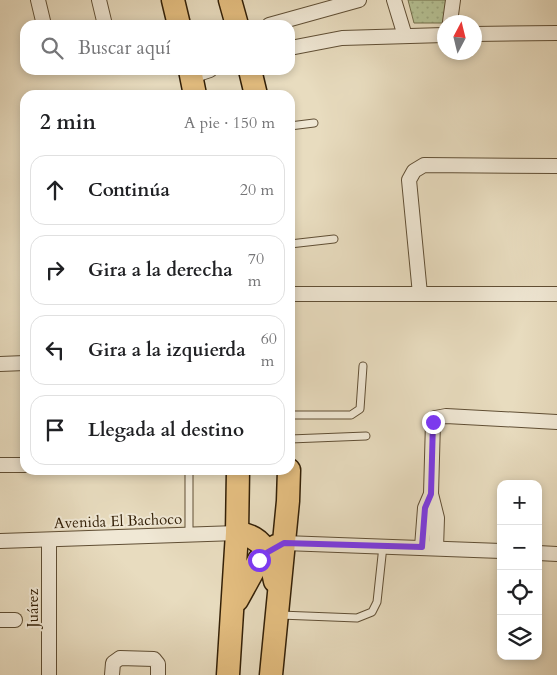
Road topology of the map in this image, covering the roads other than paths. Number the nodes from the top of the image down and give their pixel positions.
1 (38, 0) edge
2 (99, 0) edge
3 (172, 0) edge
4 (230, 0) edge
5 (359, 0) edge
6 (394, 0) edge
7 (453, 0) edge
8 (451, 15) edge
9 (43, 20) edge
10 (105, 20) edge
11 (178, 20) edge
12 (236, 20) edge
13 (287, 20) edge
14 (482, 34) edge
15 (557, 34) edge
16 (437, 35) edge
17 (405, 36) junction
18 (295, 47) edge
19 (251, 75) edge
20 (255, 90) edge
21 (314, 123) dead end
22 (295, 125) edge
23 (557, 166) edge
24 (334, 239) dead end
25 (295, 243) edge
26 (295, 294) edge
27 (420, 294) junction
28 (557, 294) edge
29 (20, 363) edge
30 (0, 364) edge
31 (363, 366) dead end
32 (295, 415) edge
33 (557, 422) edge
34 (366, 436) dead end
35 (295, 439) edge
36 (0, 465) edge
37 (20, 465) edge
38 (189, 475) edge
39 (238, 475) edge
40 (287, 475) edge
41 (237, 533) junction
42 (189, 534) junction
43 (49, 540) junction
44 (0, 541) edge
45 (383, 546) junction
46 (276, 547) junction
47 (429, 548) junction
48 (497, 552) edge
49 (542, 553) edge
50 (557, 554) edge
51 (277, 609) junction
52 (233, 611) junction
53 (0, 620) edge
54 (15, 620) dead end
55 (49, 675) edge
56 (112, 675) edge
57 (158, 675) edge
58 (228, 675) edge
59 (271, 675) edge

1 - 9 street
2 - 10 street
3 - 11 main road
4 - 12 main road
5 - 13 street
6 - 17 street
7 - 8 street
14 - 15 street
16 - 17 street
17 - 18 street
19 - 20 main road
21 - 22 lane
23 - 27 street
24 - 25 lane
26 - 27 street
27 - 28 street
29 - 30 street
31 - 32 lane
33 - 47 street
34 - 35 lane
36 - 37 street
38 - 42 lane
39 - 41 main road
40 - 46 main road
41 - 42 street, Avenida El Bachoco
41 - 46 main road
41 - 52 main road
42 - 43 street, Avenida El Bachoco
43 - 44 street, Avenida El Bachoco
43 - 55 street, Juárez
45 - 46 street
45 - 47 street
45 - 51 lane
46 - 51 main road
46 - 52 main road
47 - 48 street
49 - 50 street
51 - 59 main road
52 - 58 main road
53 - 54 street
56 - 57 street

